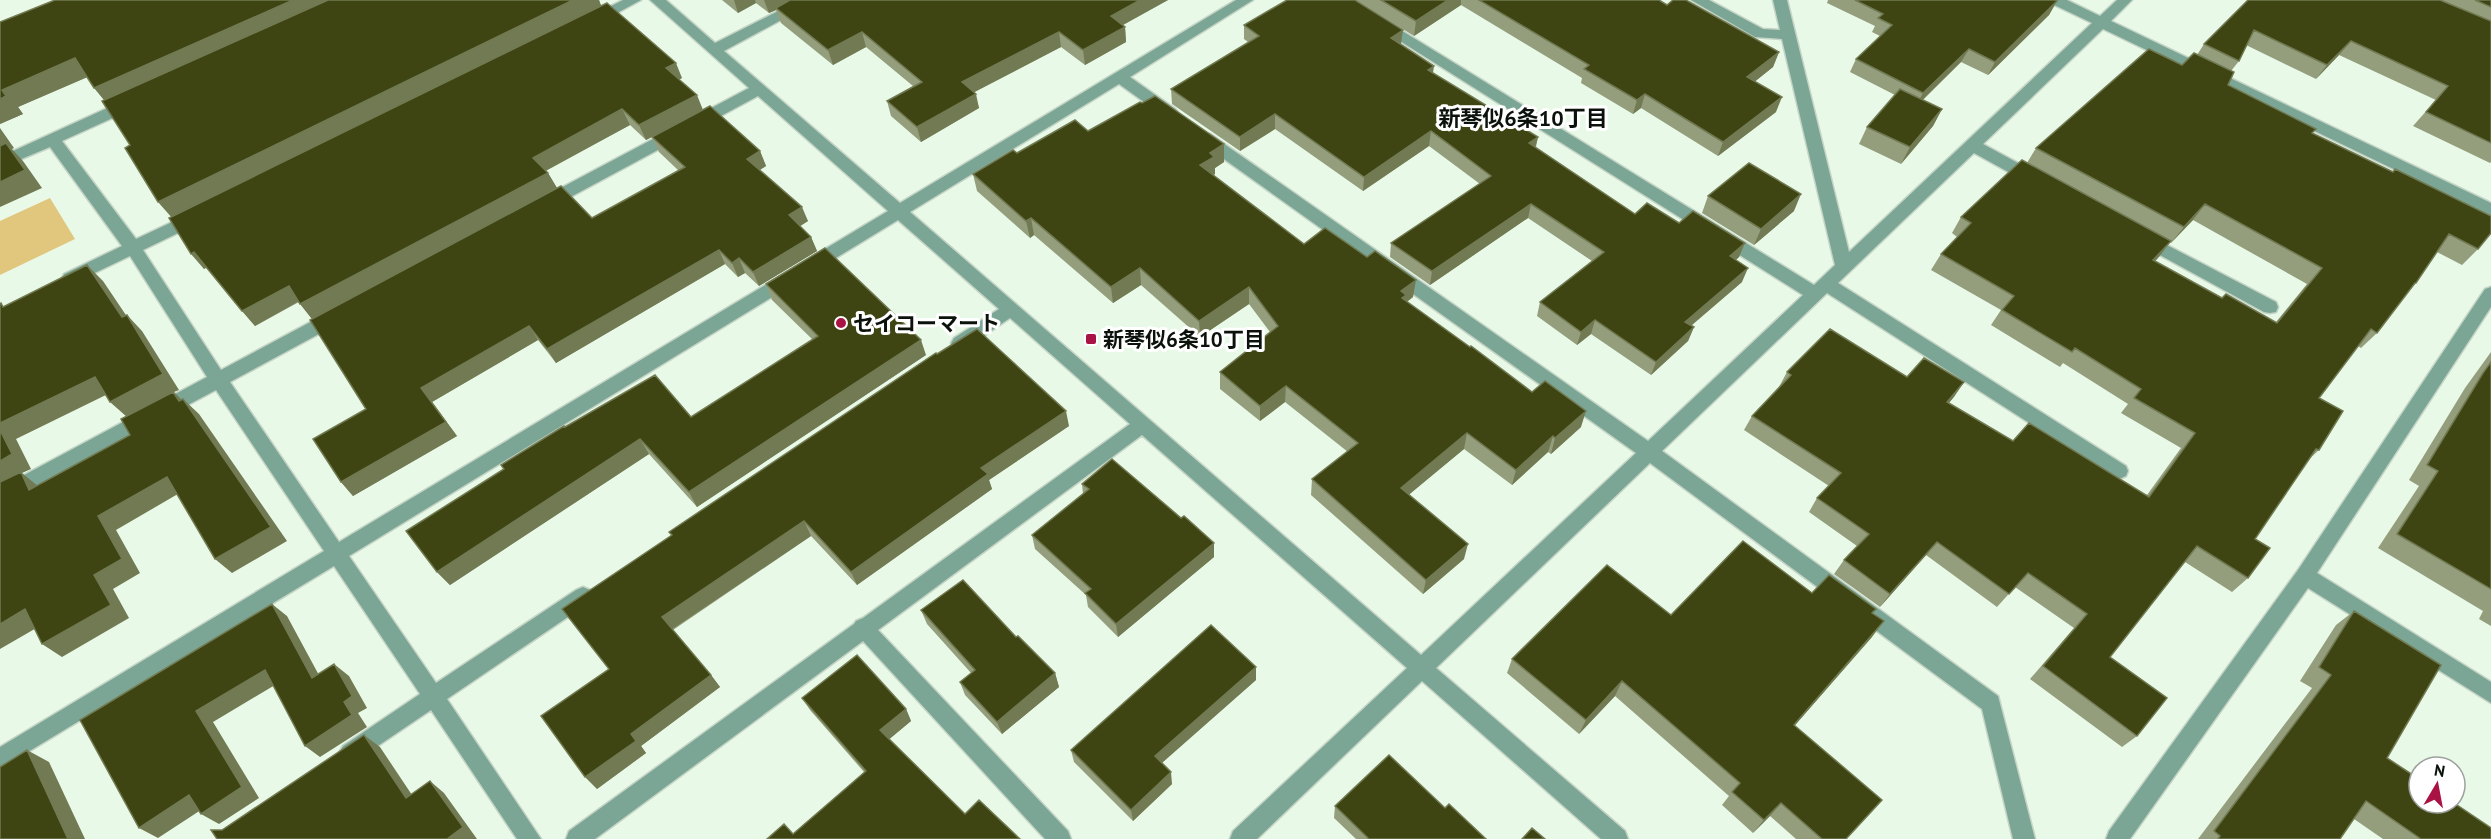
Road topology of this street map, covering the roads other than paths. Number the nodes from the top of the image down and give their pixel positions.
1 (634, 0) edge
2 (657, 0) edge
3 (811, 0) edge
4 (1246, 0) edge
5 (1342, 0) edge
6 (1698, 0) edge
7 (1780, 0) edge
8 (2055, 0) edge
9 (2125, 0) edge
10 (2102, 22) junction
11 (580, 26) edge
12 (1788, 36) junction
13 (714, 50) junction
14 (1119, 77) junction
15 (759, 89) junction
16 (149, 96) edge
17 (52, 139) junction
18 (1972, 145) junction
19 (0, 163) edge
20 (2049, 187) edge
21 (2491, 210) edge
22 (208, 211) edge
23 (898, 211) junction
24 (530, 212) edge
25 (2133, 233) edge
26 (133, 248) junction
27 (1844, 267) junction
28 (54, 286) edge
29 (1821, 289) junction
30 (2491, 293) edge
31 (353, 307) edge
32 (2270, 307) dead end
33 (1011, 309) junction
34 (940, 357) edge
35 (218, 379) junction
36 (1142, 424) junction
37 (1649, 452) junction
38 (2120, 471) dead end
39 (0, 496) edge
40 (337, 553) junction
41 (2305, 576) junction
42 (596, 587) edge
43 (863, 627) junction
44 (1421, 668) junction
45 (2491, 693) edge
46 (435, 696) junction
47 (0, 759) edge
48 (339, 760) edge
49 (530, 839) edge
50 (577, 839) edge
51 (1060, 839) edge
52 (1241, 839) edge
53 (1617, 839) edge
54 (2024, 839) edge
55 (2116, 839) edge

1 - 11 street
2 - 13 street
3 - 13 street
4 - 14 street
5 - 29 street
6 - 12 street
7 - 12 street
8 - 10 street
9 - 10 street
10 - 18 street
10 - 21 street
12 - 27 street
13 - 15 street
14 - 23 street
14 - 37 street
15 - 23 street
15 - 24 street
16 - 17 street
17 - 19 street
17 - 26 street
18 - 20 street
18 - 27 street
22 - 26 street
23 - 33 street
23 - 40 street
25 - 32 street
26 - 28 street
26 - 35 street
27 - 29 street
29 - 37 street
29 - 38 street
30 - 41 street
31 - 35 street
33 - 34 street
33 - 36 street
35 - 39 street
35 - 40 street
36 - 43 street
36 - 44 street
37 - 44 street
37 - 54 street
40 - 46 street
40 - 47 street
41 - 45 street
41 - 55 street
42 - 46 street
43 - 50 street
43 - 51 street
44 - 52 street
44 - 53 street
46 - 48 street
46 - 49 street

